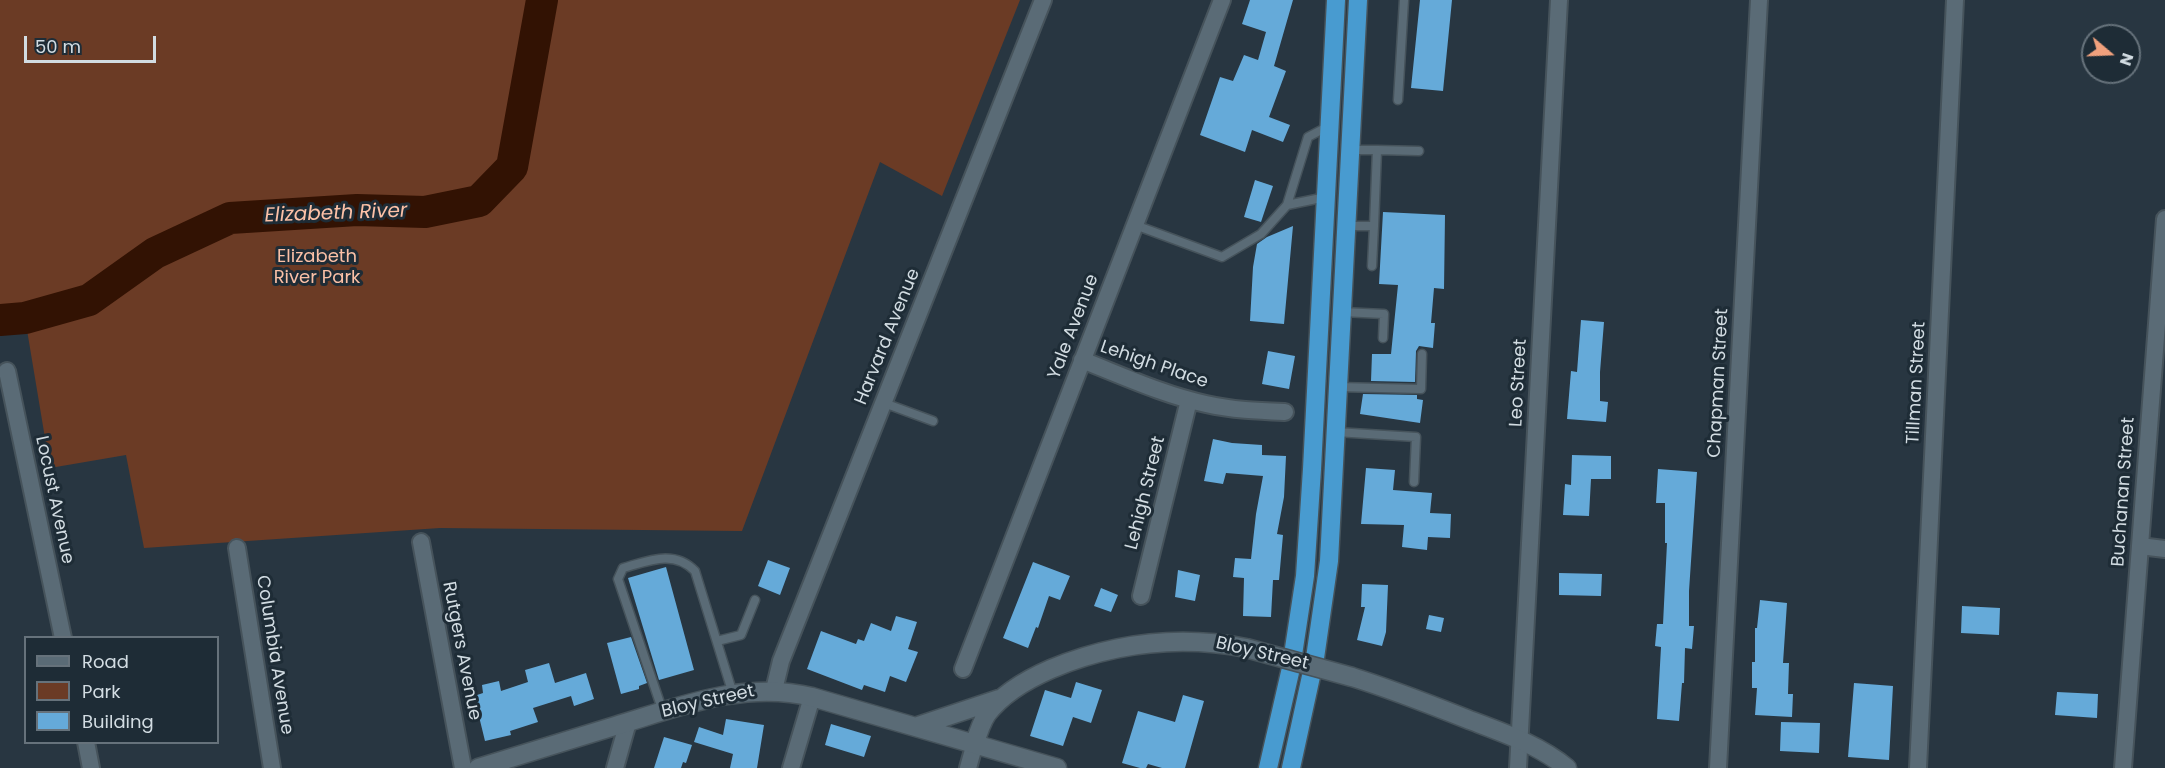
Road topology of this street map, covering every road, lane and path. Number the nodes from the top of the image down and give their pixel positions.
1 (1043, 0) edge
2 (1222, 0) edge
3 (1336, 0) edge
4 (1359, 0) edge
5 (1404, 0) edge
6 (1559, 0) edge
7 (1759, 0) edge
8 (1955, 0) edge
9 (1398, 100) dead end
10 (1329, 126) junction
11 (1351, 150) junction
12 (1377, 150) junction
13 (1419, 151) dead end
14 (1326, 197) junction
15 (1287, 205) junction
16 (2165, 219) edge
17 (1135, 225) junction
18 (1347, 226) junction
19 (1374, 226) junction
20 (1372, 266) dead end
21 (1342, 312) junction
22 (1383, 338) dead end
23 (1422, 354) dead end
24 (1083, 360) junction
25 (7, 371) dead end
26 (1338, 387) junction
27 (1190, 400) junction
28 (884, 403) junction
29 (1285, 412) dead end
30 (933, 421) dead end
31 (1336, 432) junction
32 (1414, 482) dead end
33 (421, 542) dead end
34 (2140, 546) junction
35 (237, 548) dead end
36 (2165, 549) edge
37 (1141, 596) dead end
38 (755, 600) dead end
39 (63, 636) edge
40 (717, 641) junction
41 (963, 669) dead end
42 (774, 690) junction
43 (733, 694) junction
44 (812, 697) junction
45 (1001, 699) junction
46 (663, 712) junction
47 (628, 722) junction
48 (918, 726) junction
49 (1519, 739) junction
50 (975, 743) junction
51 (86, 744) edge
52 (1295, 763) edge
53 (91, 768) edge
54 (272, 768) edge
55 (464, 768) edge
56 (478, 768) edge
57 (615, 768) edge
58 (791, 768) edge
59 (968, 768) edge
60 (1057, 768) edge
61 (1268, 768) edge
62 (1518, 768) edge
63 (1567, 768) edge
64 (1718, 768) edge
65 (1918, 768) edge
66 (2123, 768) edge

1 - 28 street, Harvard Avenue
2 - 17 street, Yale Avenue
3 - 10 highway
4 - 11 highway
5 - 9 lane
6 - 49 street, Leo Street
7 - 64 street, Chapman Street
8 - 65 street, Tillman Street
10 - 14 highway
10 - 15 lane
11 - 12 lane
11 - 18 highway
12 - 13 lane
12 - 19 lane
14 - 15 lane
14 - 61 highway
15 - 17 lane
16 - 34 street, Buchanan Street
17 - 24 street, Yale Avenue
18 - 19 lane
18 - 21 highway
19 - 20 lane
21 - 22 lane
21 - 26 highway
23 - 26 lane
24 - 27 street, Lehigh Place
24 - 41 street, Yale Avenue
25 - 39 street, Locust Avenue
26 - 31 highway
27 - 29 street, Lehigh Place
27 - 37 street, Lehigh Street
28 - 30 lane
28 - 42 street, Harvard Avenue
31 - 32 lane
31 - 52 highway
33 - 55 street, Rutgers Avenue
34 - 36 street
34 - 66 street, Buchanan Street
35 - 54 street, Columbia Avenue
38 - 40 lane
40 - 43 lane
40 - 46 lane
42 - 43 street, Bloy Street
42 - 44 street, Bloy Street
43 - 46 street, Bloy Street
44 - 48 street, Bloy Street
44 - 58 street
45 - 48 street
45 - 49 street, Bloy Street, bridge
45 - 50 street, Bloy Street
46 - 47 street, Bloy Street
47 - 56 street, Bloy Street
47 - 57 street
48 - 50 street, Bloy Street
49 - 62 street, Leo Street
49 - 63 street, Bloy Street
50 - 59 street
50 - 60 street, Bloy Street
51 - 53 street

